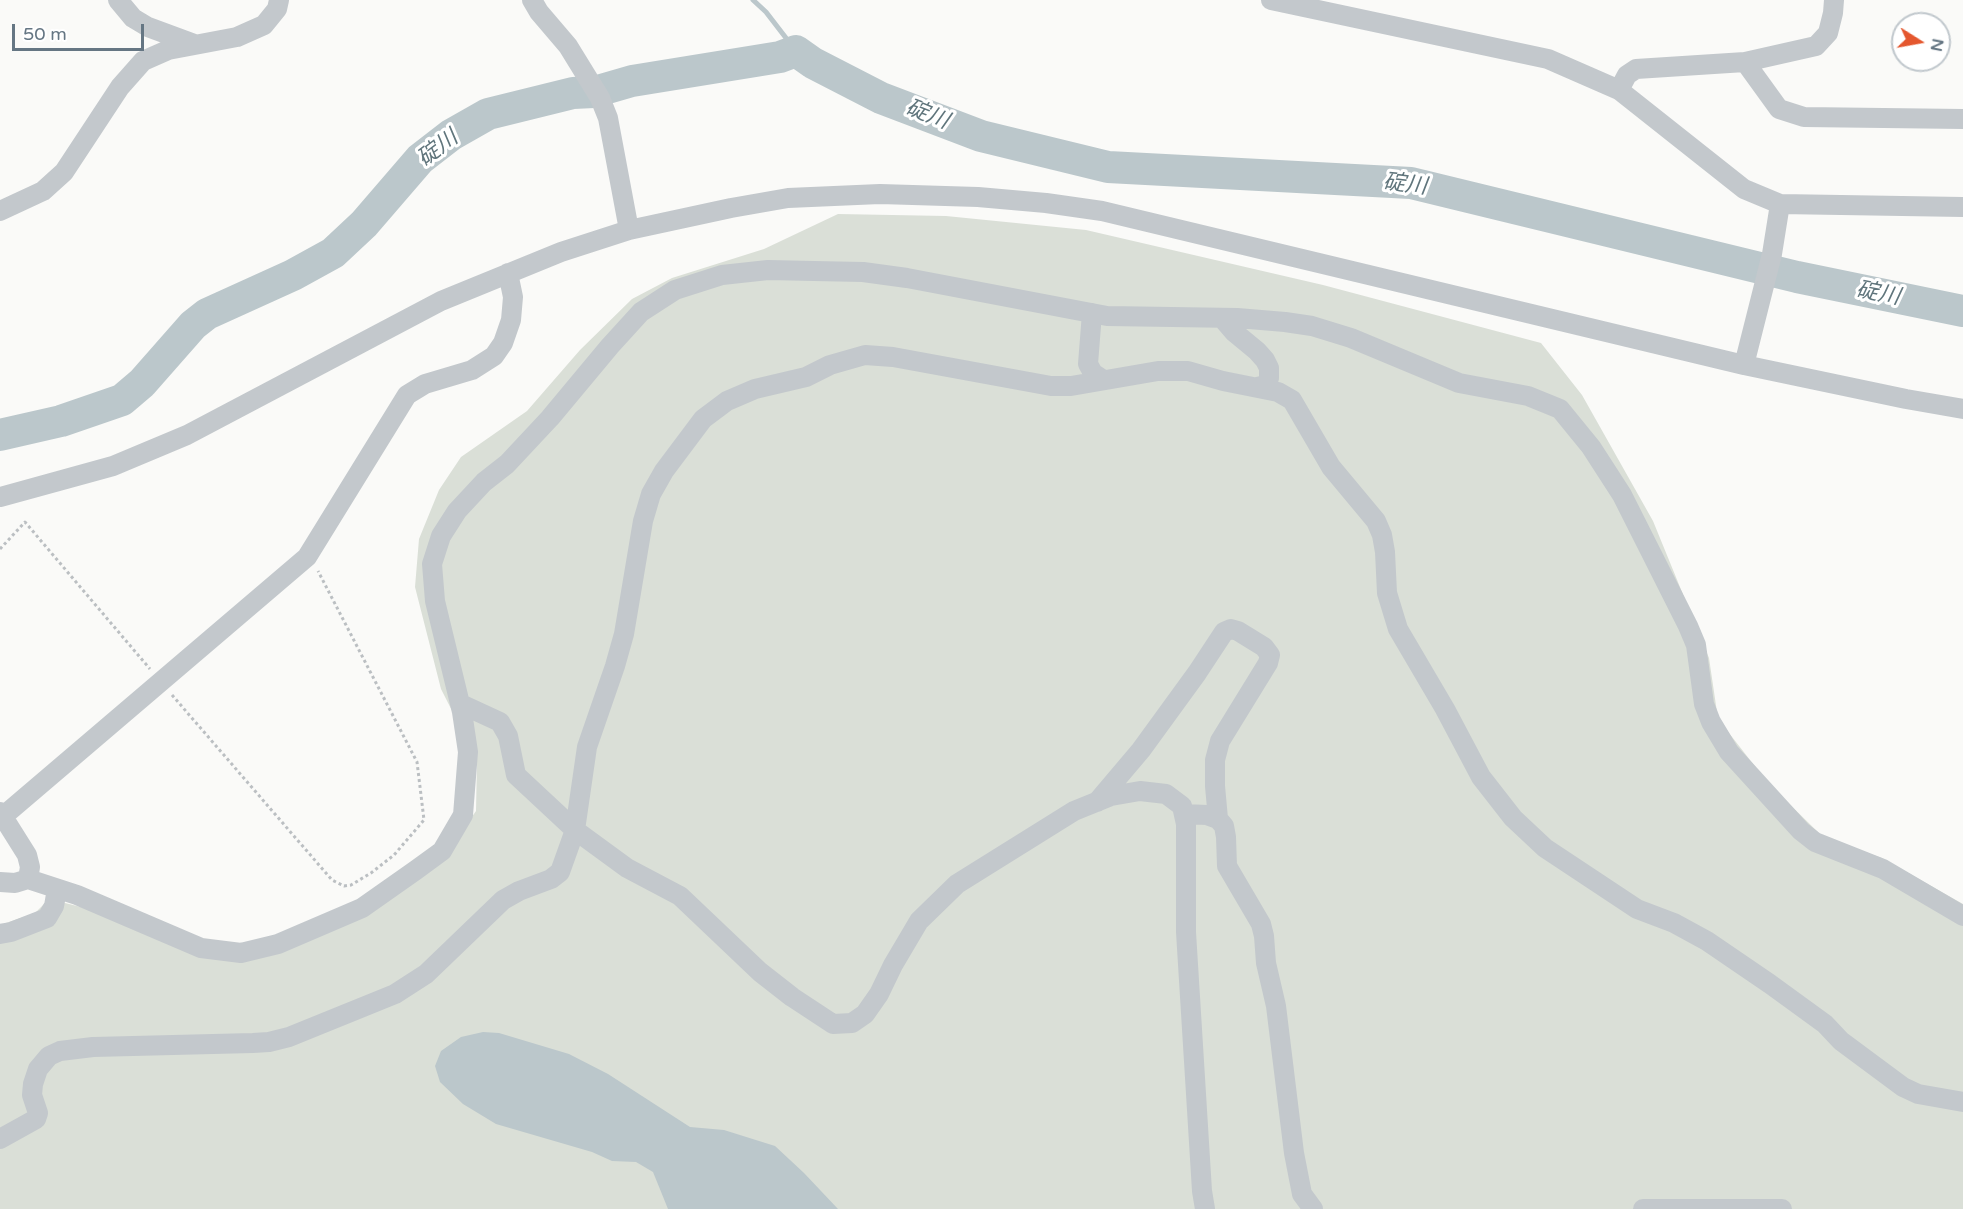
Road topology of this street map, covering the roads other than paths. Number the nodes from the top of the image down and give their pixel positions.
1 (118, 0) edge
2 (279, 0) edge
3 (532, 0) edge
4 (1271, 0) edge
5 (1834, 0) edge
6 (198, 45) junction
7 (1745, 62) junction
8 (1619, 90) junction
9 (1963, 119) edge
10 (1780, 204) junction
11 (1963, 207) edge
12 (0, 211) edge
13 (629, 230) junction
14 (508, 273) junction
15 (1092, 313) junction
16 (1222, 318) junction
17 (1744, 365) junction
18 (1102, 379) junction
19 (1257, 387) junction
20 (1963, 409) edge
21 (0, 497) edge
22 (461, 704) junction
23 (1097, 802) junction
24 (1184, 813) junction
25 (1, 816) edge
26 (1218, 819) junction
27 (575, 830) junction
28 (28, 879) junction
29 (0, 882) edge
30 (57, 889) junction
31 (1963, 916) edge
32 (0, 934) edge
33 (1963, 1102) edge
34 (0, 1139) edge
35 (1205, 1209) edge
36 (1313, 1209) edge
37 (1643, 1209) edge
38 (1782, 1209) edge

1 - 6 street
2 - 6 street
3 - 13 street
4 - 8 street
5 - 7 street
6 - 12 street
7 - 8 street
7 - 9 street
8 - 10 street
10 - 11 street
10 - 17 street
13 - 14 street
13 - 17 street
14 - 21 street
14 - 25 street
15 - 16 street
15 - 18 street
15 - 22 street
16 - 19 street
16 - 31 street
17 - 20 street
18 - 19 street
18 - 27 street
19 - 33 street
22 - 27 street
22 - 30 street
23 - 24 street
23 - 26 street
23 - 27 street
24 - 26 street
24 - 35 street
25 - 28 street
26 - 36 street
27 - 34 street
28 - 29 street
28 - 30 street
30 - 32 street
37 - 38 street

